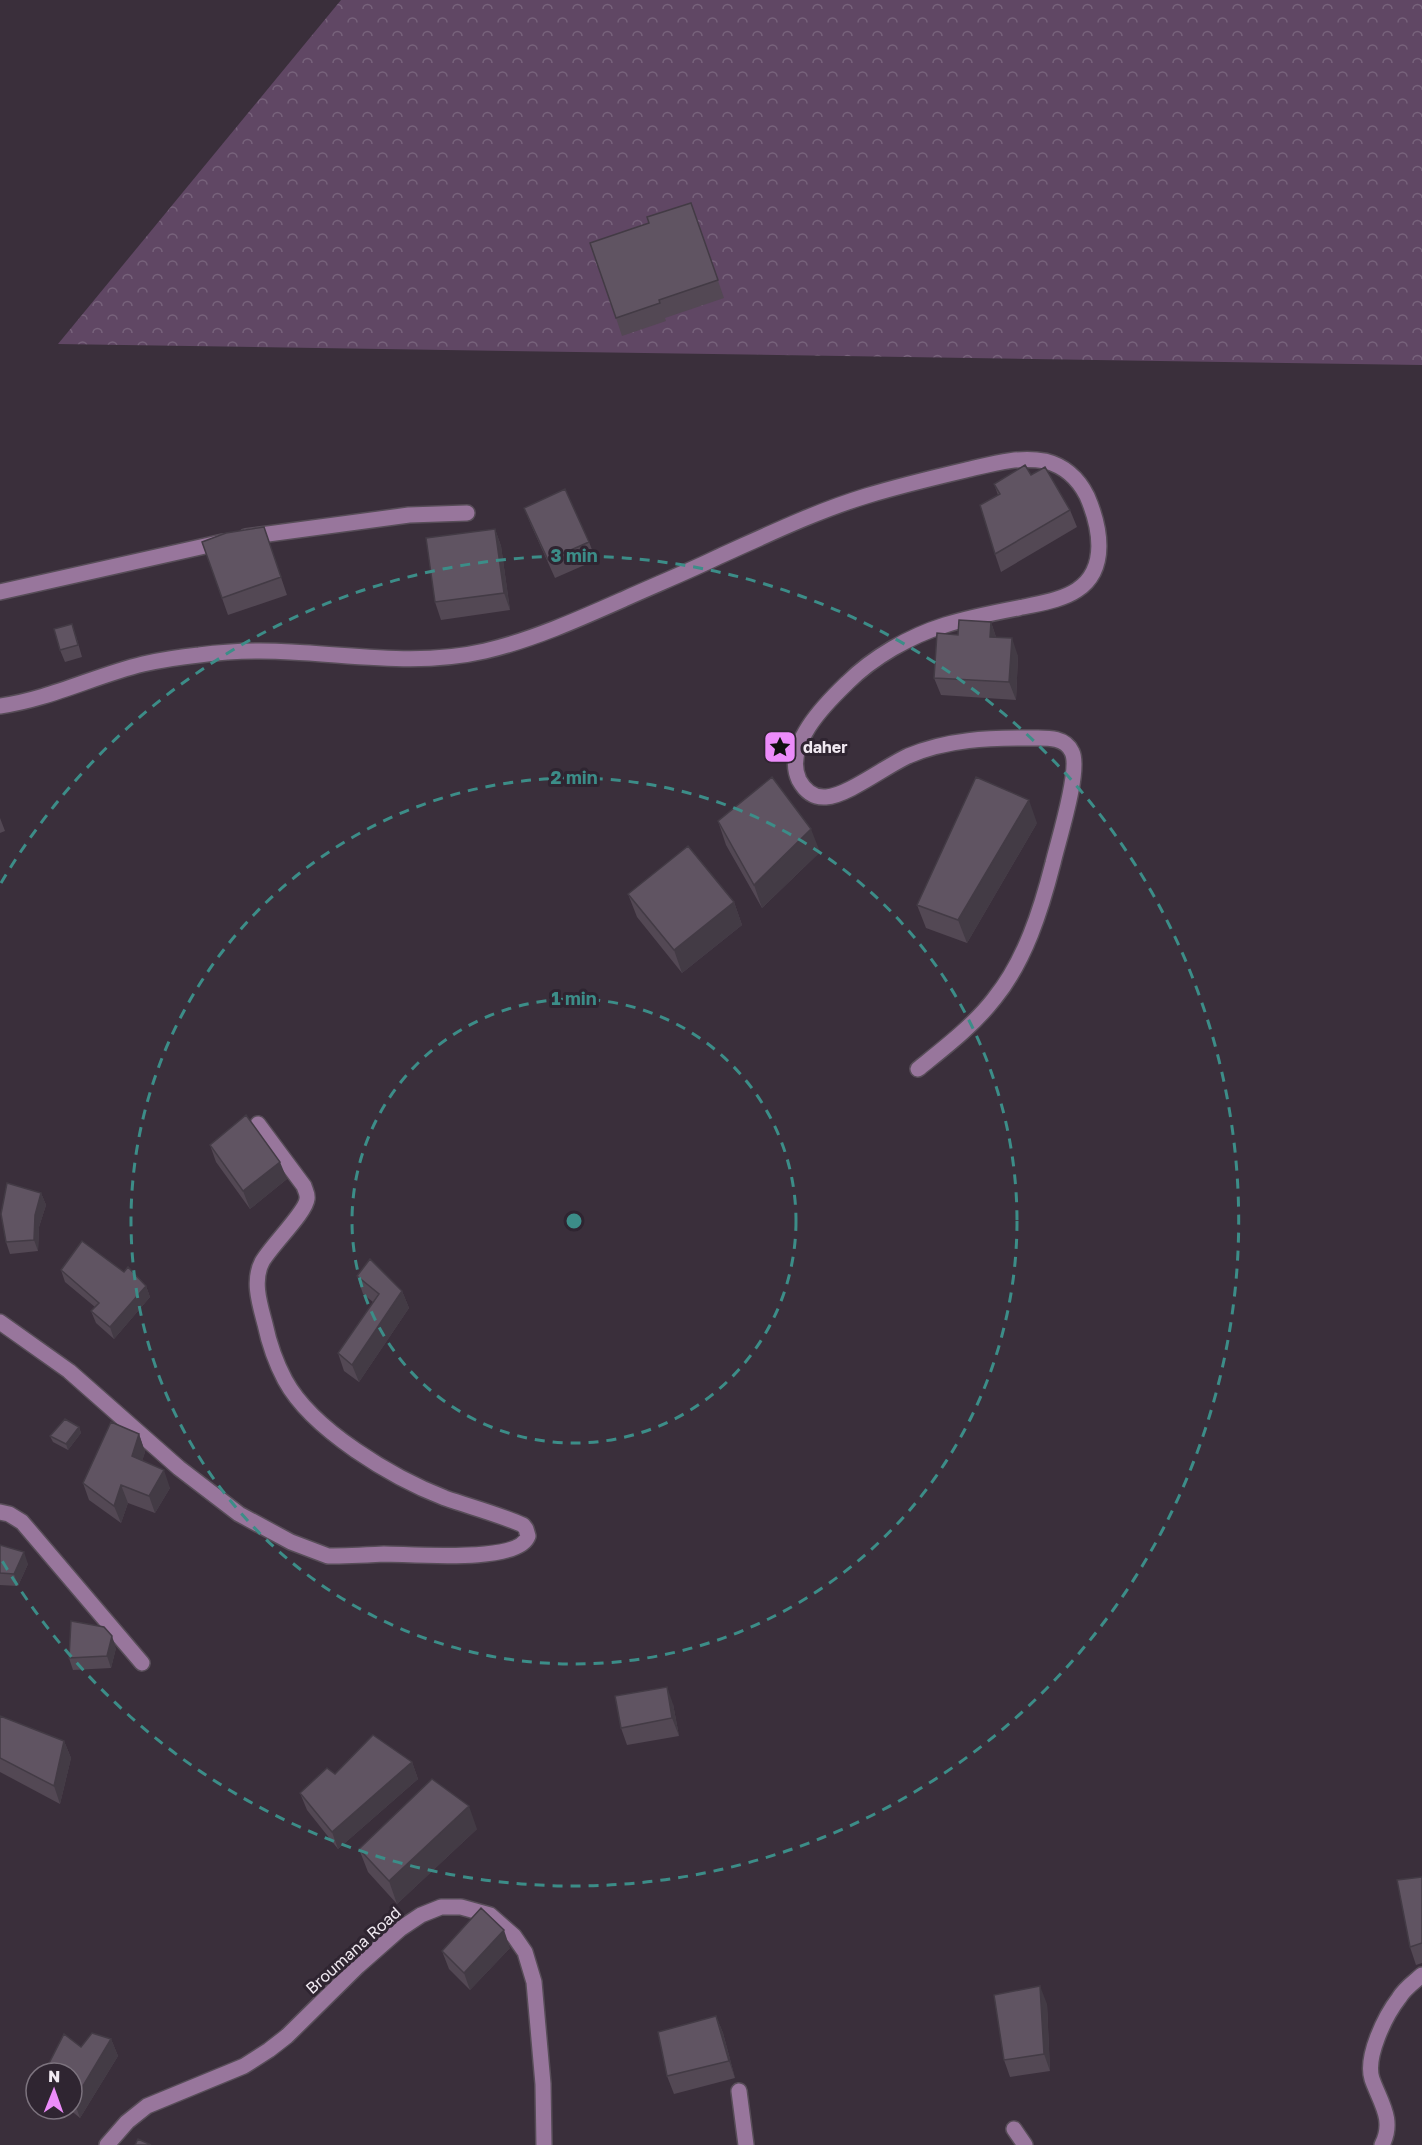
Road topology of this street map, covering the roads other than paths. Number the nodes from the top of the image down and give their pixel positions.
1 (467, 513) dead end
2 (0, 592) edge
3 (0, 706) edge
4 (918, 1069) dead end
5 (258, 1124) dead end
6 (0, 1322) edge
7 (0, 1512) edge
8 (142, 1663) dead end
9 (1422, 1975) edge
10 (739, 2091) dead end
11 (1014, 2129) dead end
12 (107, 2145) edge
13 (544, 2145) edge
14 (746, 2145) edge
15 (1025, 2145) edge
16 (1382, 2145) edge

1 - 2 street
3 - 4 street
5 - 6 street
7 - 8 street
9 - 16 street
10 - 14 street
11 - 15 street
12 - 13 street, Broumana Road

